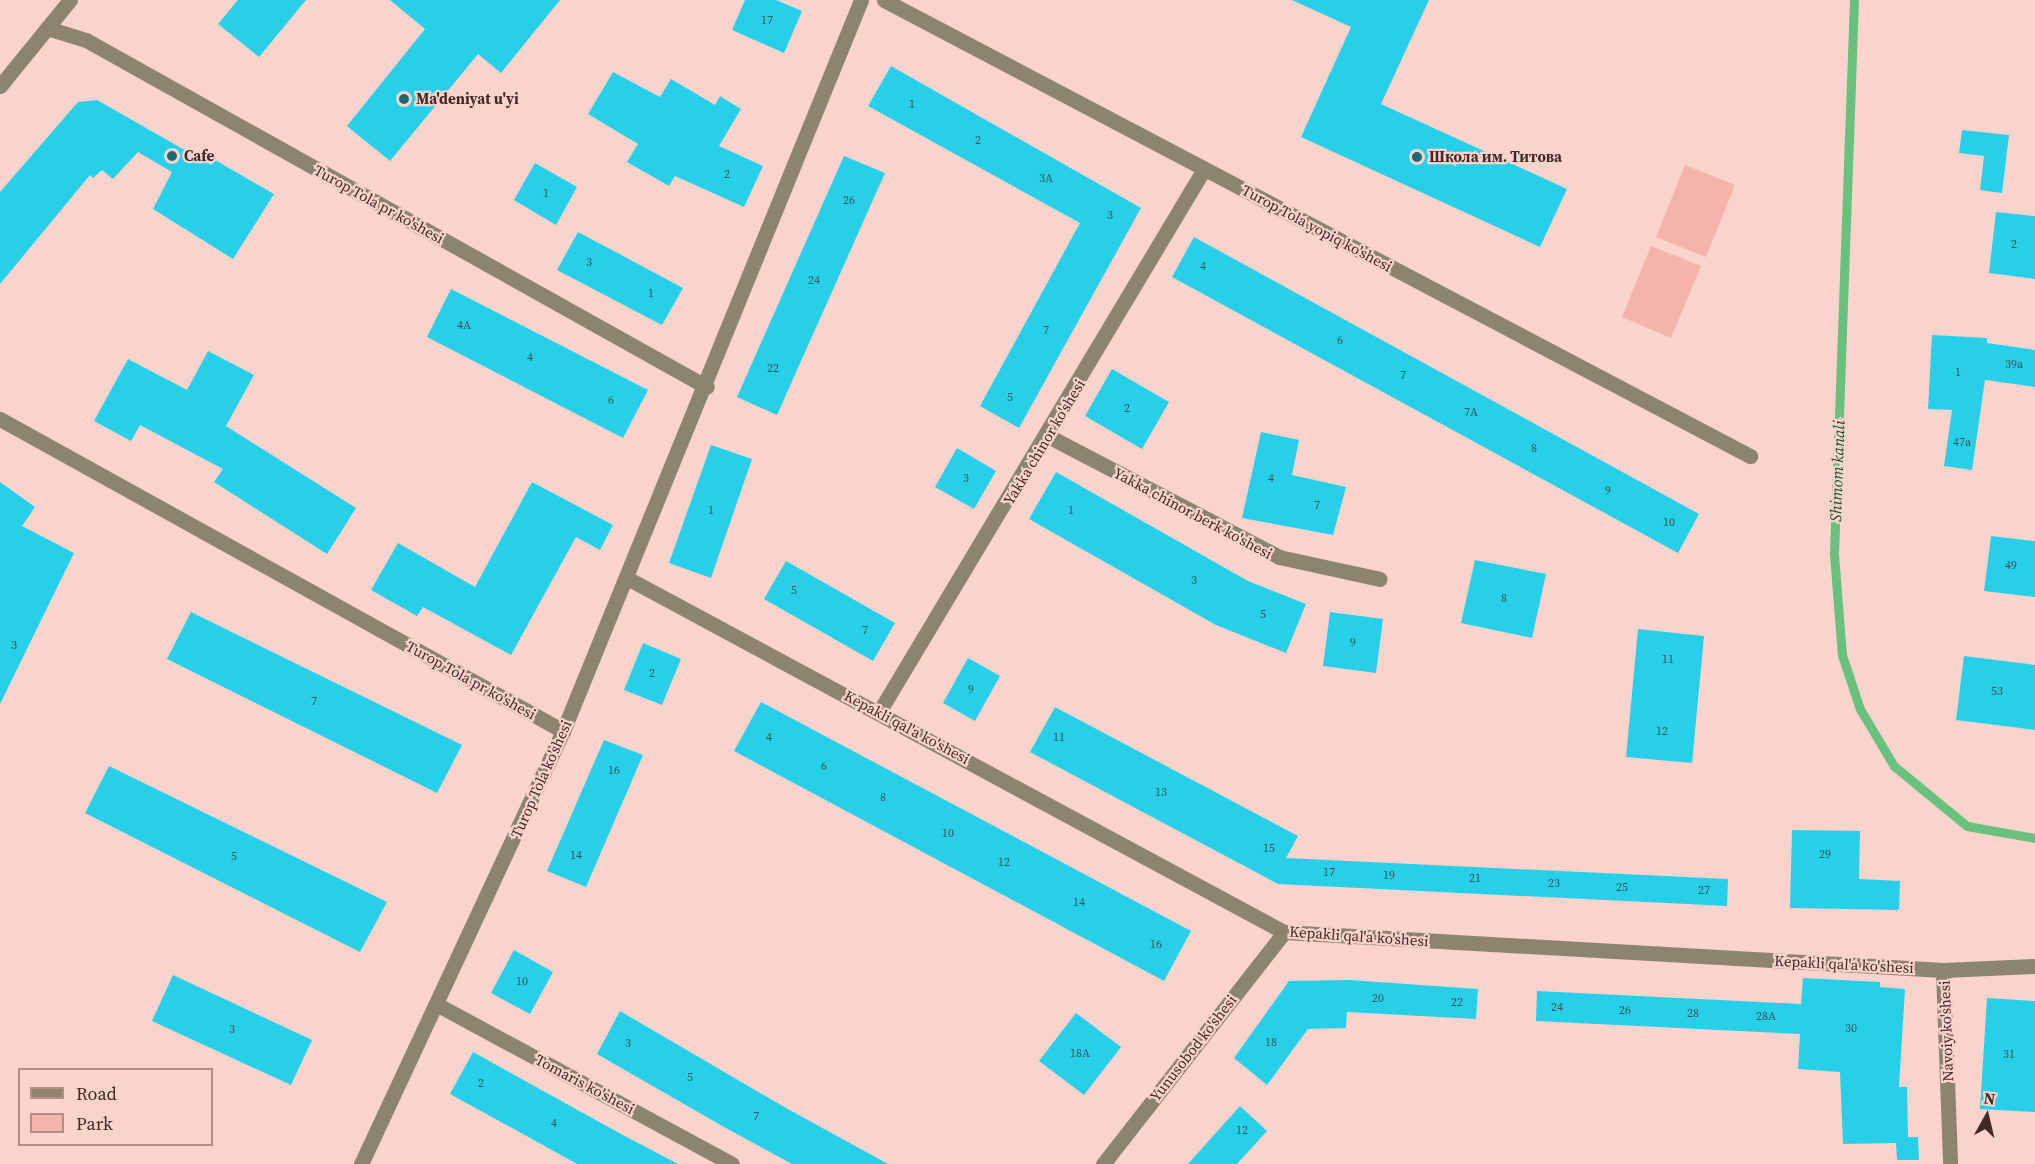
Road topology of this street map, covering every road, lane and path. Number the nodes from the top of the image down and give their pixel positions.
1 (70, 0) edge
2 (861, 0) edge
3 (884, 0) edge
4 (47, 28) junction
5 (0, 86) edge
6 (1204, 169) junction
7 (707, 387) junction
8 (0, 419) edge
9 (1048, 436) junction
10 (1750, 456) dead end
11 (627, 578) junction
12 (1380, 579) dead end
13 (879, 712) junction
14 (564, 731) junction
15 (1284, 932) junction
16 (2035, 966) edge
17 (1943, 970) junction
18 (438, 1005) junction
19 (361, 1164) edge
20 (732, 1164) edge
21 (1103, 1164) edge
22 (1950, 1164) edge

1 - 4 street
2 - 7 street, Turop Tola ko'shesi
3 - 6 street, Turop Tola yopiq ko'shesi
4 - 5 street
4 - 7 street, Turop Tola pr ko'shesi
6 - 9 street, Yakka chinor ko'shesi
6 - 10 street, Turop Tola yopiq ko'shesi
7 - 11 street, Turop Tola ko'shesi
8 - 14 street, Turop Tola pr ko'shesi
9 - 12 street, Yakka chinor berk ko'shesi
9 - 13 street, Yakka chinor ko'shesi
11 - 13 street, Kepakli qal'a ko'shesi
11 - 14 street, Turop Tola ko'shesi
13 - 15 street, Kepakli qal'a ko'shesi
14 - 18 street, Turop Tola ko'shesi
15 - 17 street, Kepakli qal'a ko'shesi
15 - 21 street, Yunusobod ko'shesi
16 - 17 street, Kepakli qal'a ko'shesi
17 - 22 street, Navoiy ko'shesi
18 - 19 street, Turop Tola ko'shesi
18 - 20 street, Tomaris ko'shesi

